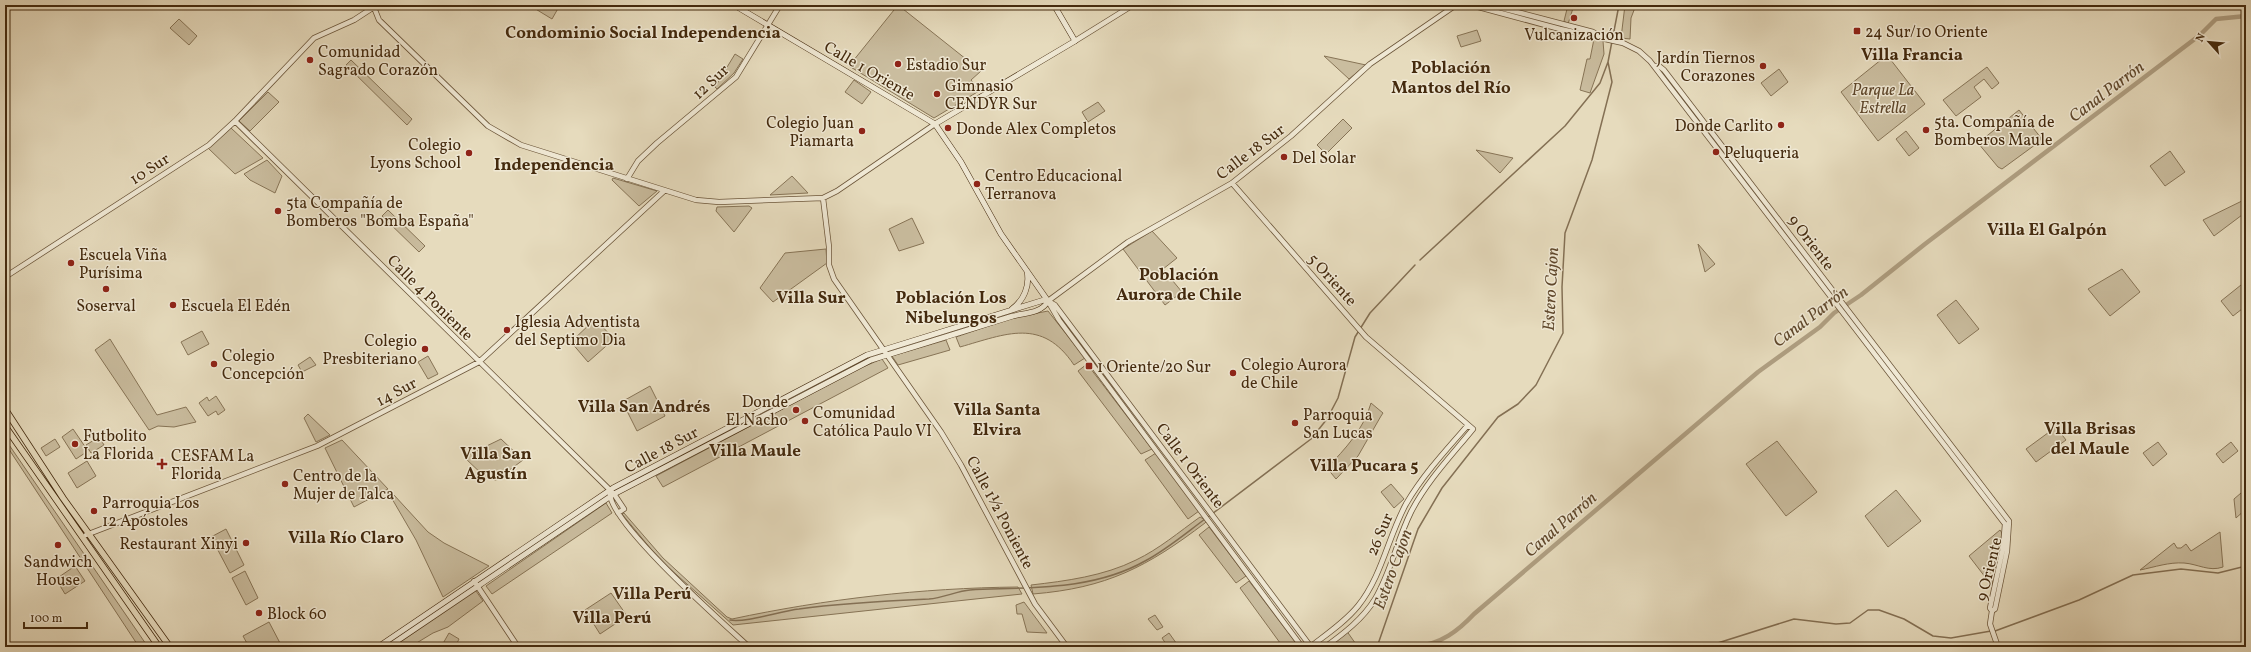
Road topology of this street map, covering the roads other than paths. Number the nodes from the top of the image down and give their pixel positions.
1 (734, 5) edge
2 (780, 5) edge
3 (1054, 5) edge
4 (1133, 5) edge
5 (1456, 5) edge
6 (1471, 5) edge
7 (1490, 5) edge
8 (375, 6) edge
9 (768, 26) junction
10 (1605, 39) junction
11 (1075, 41) junction
12 (235, 121) junction
13 (935, 124) junction
14 (628, 179) junction
15 (1232, 183) junction
16 (664, 191) junction
17 (823, 198) junction
18 (1027, 268) junction
19 (5, 277) edge
20 (1048, 301) junction
21 (1009, 312) junction
22 (884, 352) junction
23 (478, 362) junction
24 (5, 409) edge
25 (1468, 425) junction
26 (5, 426) edge
27 (1473, 429) joint
28 (612, 494) junction
29 (618, 513) junction
30 (89, 534) junction
31 (83, 537) junction
32 (476, 584) junction
33 (159, 647) edge
34 (170, 647) edge
35 (378, 647) edge
36 (388, 647) edge
37 (518, 647) edge
38 (749, 647) edge
39 (1067, 647) edge
40 (1302, 647) edge
41 (1310, 647) edge
42 (1325, 647) edge
43 (1998, 647) edge

1 - 9 main road, Calle 1 Oriente
2 - 9 street, 12 Sur
3 - 11 main road
4 - 11 street
5 - 15 street, Calle 18 Sur
6 - 10 street, 9 Oriente
7 - 10 street, 9 Oriente
8 - 12 street, 10 Sur
8 - 14 street
9 - 13 main road, Calle 1 Oriente
9 - 14 street, 12 Sur
10 - 43 street, 9 Oriente
11 - 13 main road
12 - 19 street, 10 Sur
12 - 23 street, Calle 4 Poniente
13 - 17 street
13 - 18 main road, Calle 1 Oriente
14 - 16 street
15 - 20 street, Calle 18 Sur
15 - 25 street, 5 Oriente
16 - 17 street
16 - 23 street, 14 Sur
17 - 22 street, Calle 1½ Poniente
18 - 20 main road, Calle 1 Oriente
18 - 21 main road
20 - 21 main road, Calle 18 Sur
20 - 22 main road, Calle 18 Sur
20 - 40 street, Calle 1 Oriente
20 - 41 street, Calle 1 Oriente
21 - 22 main road, Calle 18 Sur
22 - 28 main road, Calle 18 Sur
22 - 39 street, Calle 1½ Poniente
23 - 28 street, Calle 4 Poniente
23 - 30 street, 14 Sur
24 - 30 main road
25 - 27 street, 5 Oriente
25 - 41 street, 26 Sur
26 - 31 main road
27 - 42 street, 26 Sur
28 - 29 street, Calle 4 Poniente
28 - 29 street, Calle 4 Poniente
28 - 32 main road, Calle 18 Sur
29 - 38 street, Calle 4 Poniente
30 - 31 street, 14 Sur
30 - 34 main road
31 - 33 main road
32 - 35 main road, Calle 18 Sur
32 - 36 main road, Calle 18 Sur
32 - 37 street

